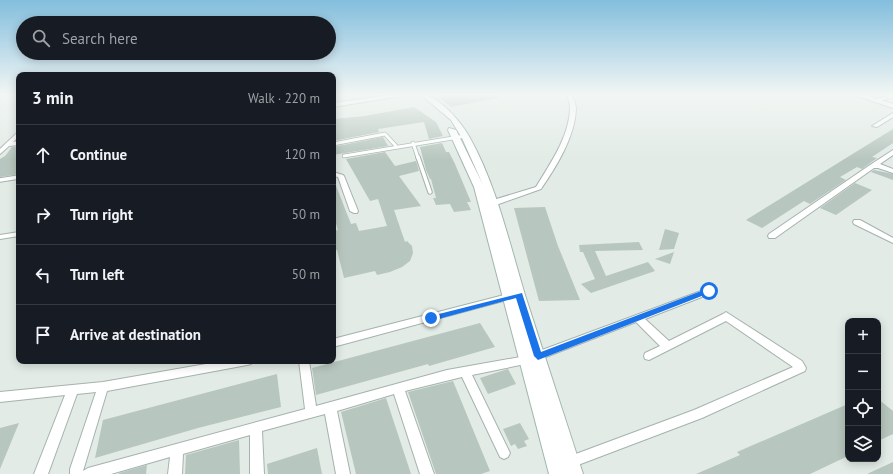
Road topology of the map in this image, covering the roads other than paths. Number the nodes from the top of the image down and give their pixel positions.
1 (442, 116) edge
2 (450, 116) edge
3 (572, 116) edge
4 (891, 116) edge
5 (875, 126) dead end
6 (16, 137) edge
7 (461, 137) junction
8 (336, 143) edge
9 (413, 143) junction
10 (16, 144) edge
11 (7, 145) junction
12 (396, 146) junction
13 (0, 152) edge
14 (893, 152) edge
15 (344, 156) dead end
16 (872, 166) junction
17 (893, 171) edge
18 (336, 175) edge
19 (16, 177) edge
20 (0, 180) edge
21 (430, 192) dead end
22 (493, 203) junction
23 (354, 211) dead end
24 (857, 222) dead end
25 (16, 234) edge
26 (772, 236) dead end
27 (0, 237) edge
28 (893, 241) edge
29 (709, 291) dead end
30 (514, 296) junction
31 (638, 318) junction
32 (336, 343) edge
33 (667, 346) junction
34 (649, 356) dead end
35 (532, 358) junction
36 (230, 364) edge
37 (304, 364) edge
38 (465, 371) junction
39 (103, 387) junction
40 (398, 388) junction
41 (73, 390) junction
42 (0, 397) edge
43 (330, 407) junction
44 (311, 412) junction
45 (256, 427) junction
46 (177, 449) junction
47 (504, 453) dead end
48 (572, 468) edge
49 (41, 474) edge
50 (77, 474) edge
51 (88, 474) edge
52 (175, 474) edge
53 (257, 474) edge
54 (343, 474) edge
55 (427, 474) edge
56 (558, 474) edge

1 - 7 street
2 - 7 street
3 - 22 street
4 - 5 street
6 - 11 street
7 - 9 lane
7 - 22 street
7 - 30 street
8 - 12 lane
9 - 12 lane
9 - 21 lane
10 - 11 street
11 - 13 street
12 - 15 lane
14 - 16 street
16 - 17 street
16 - 26 street
18 - 23 street
19 - 20 lane
22 - 30 street
24 - 28 street
25 - 27 street
29 - 31 street
30 - 32 street
30 - 35 street
31 - 33 street
31 - 35 street
33 - 34 street
33 - 48 street
35 - 38 street
35 - 48 street
35 - 56 street
36 - 39 street
37 - 44 street
38 - 40 street
38 - 47 street
39 - 41 street
39 - 50 street
40 - 43 street
40 - 55 street
41 - 42 street
41 - 49 street
43 - 44 street
43 - 54 street
44 - 45 street
45 - 46 street
45 - 53 street
46 - 51 street
46 - 52 street

